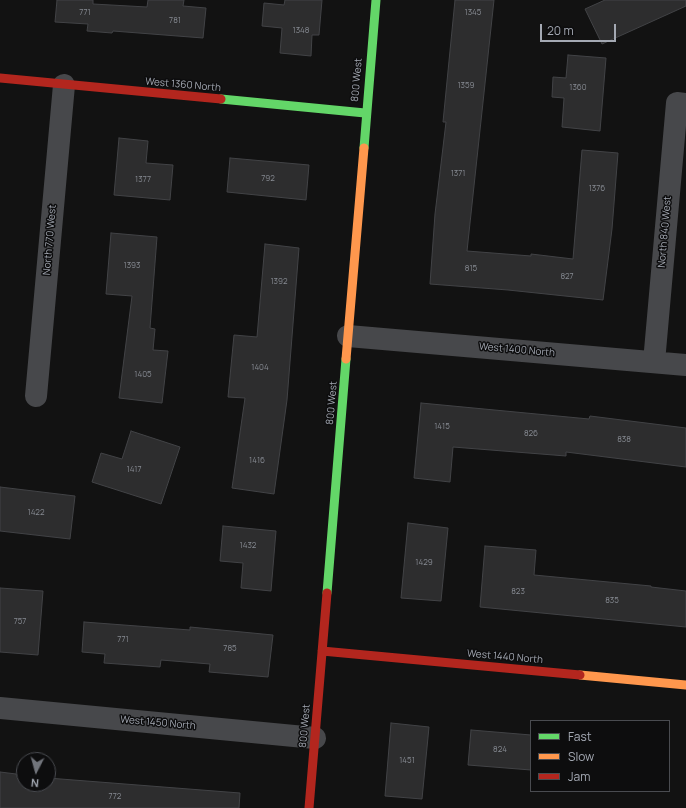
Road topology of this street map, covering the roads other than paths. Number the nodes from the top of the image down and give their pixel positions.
1 (376, 0) edge
2 (0, 78) edge
3 (64, 85) junction
4 (682, 103) edge
5 (365, 113) junction
6 (348, 336) junction
7 (654, 362) junction
8 (686, 365) edge
9 (36, 396) dead end
10 (322, 651) junction
11 (686, 685) edge
12 (0, 708) edge
13 (315, 738) junction
14 (309, 808) edge

1 - 5 street, 800 West
2 - 3 street, West 1360 North
3 - 5 street, West 1360 North
3 - 9 street, North 770 West
4 - 7 street, North 840 West
5 - 6 street, 800 West
6 - 7 street, West 1400 North
6 - 10 street, 800 West
7 - 8 street, West 1400 North
10 - 11 street, West 1440 North
10 - 13 street, 800 West
12 - 13 street, West 1450 North
13 - 14 street, 800 West

